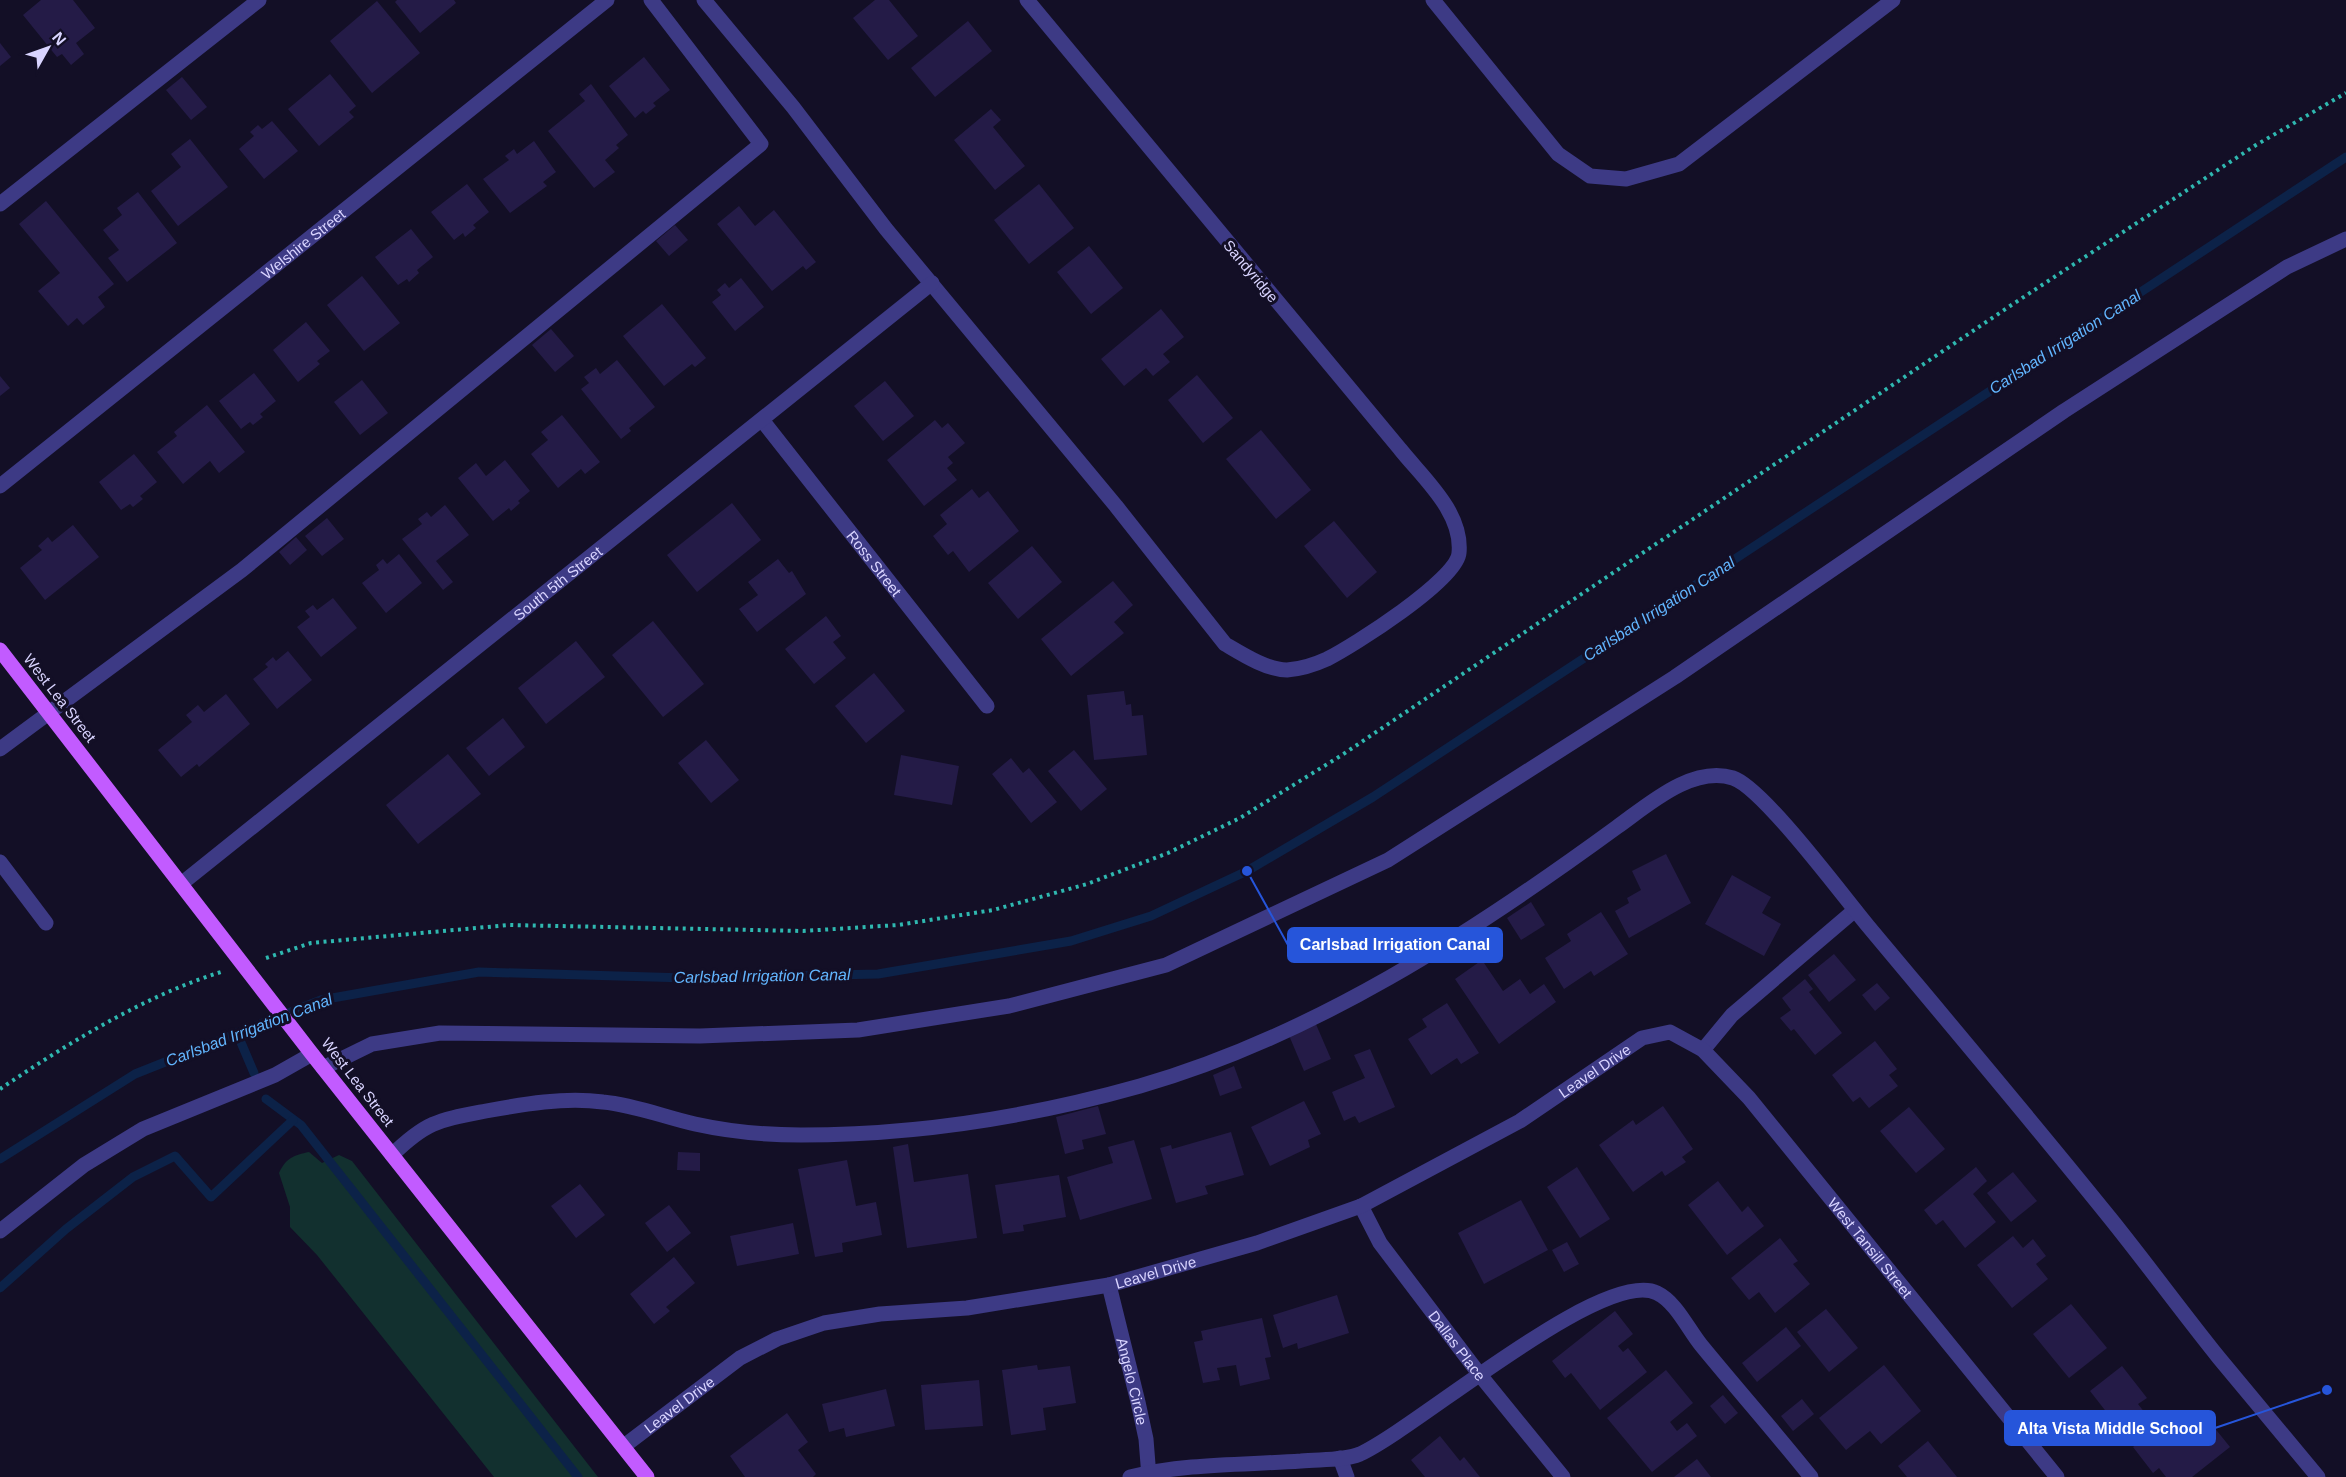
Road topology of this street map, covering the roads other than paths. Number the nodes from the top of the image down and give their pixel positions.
1 (259, 0) edge
2 (607, 0) edge
3 (651, 0) edge
4 (704, 0) edge
5 (1027, 0) edge
6 (1433, 0) edge
7 (1893, 0) edge
8 (0, 204) edge
9 (2346, 239) edge
10 (932, 283) junction
11 (762, 420) junction
12 (0, 486) edge
13 (0, 650) edge
14 (987, 706) dead end
15 (48, 712) junction
16 (0, 749) edge
17 (0, 862) edge
18 (181, 884) junction
19 (1855, 910) junction
20 (46, 922) dead end
21 (1670, 1032) joint
22 (1703, 1050) junction
23 (312, 1054) junction
24 (323, 1068) junction
25 (392, 1155) junction
26 (1361, 1206) junction
27 (0, 1231) edge
28 (1109, 1286) junction
29 (1480, 1375) junction
30 (624, 1446) junction
31 (1340, 1458) junction
32 (1149, 1475) edge
33 (647, 1477) edge
34 (1130, 1477) edge
35 (1347, 1477) edge
36 (1563, 1477) edge
37 (1811, 1477) edge
38 (2057, 1477) edge
39 (2318, 1477) edge

1 - 8 street
2 - 12 street, Welshire Street
3 - 15 street
4 - 10 street
5 - 10 street, Sandyridge
6 - 7 street
9 - 24 street
10 - 11 street, South 5th Street
11 - 14 street, Ross Street
11 - 18 street, South 5th Street
13 - 15 main road, West Lea Street
15 - 16 street
15 - 18 main road, West Lea Street
17 - 20 street
18 - 23 main road, West Lea Street
19 - 22 street
19 - 25 street
19 - 39 street
21 - 22 street, West Tansill Street
21 - 26 street, Leavel Drive
22 - 38 street, West Tansill Street
23 - 24 main road, West Lea Street
23 - 27 street
24 - 25 main road, West Lea Street
25 - 30 main road, West Lea Street
26 - 28 street, Leavel Drive
26 - 29 street, Dallas Place
28 - 30 street, Leavel Drive
28 - 32 street, Angelo Circle
29 - 31 street
29 - 36 street, Dallas Place
29 - 37 street
30 - 33 main road, West Lea Street
31 - 32 street
31 - 35 street
32 - 34 street

